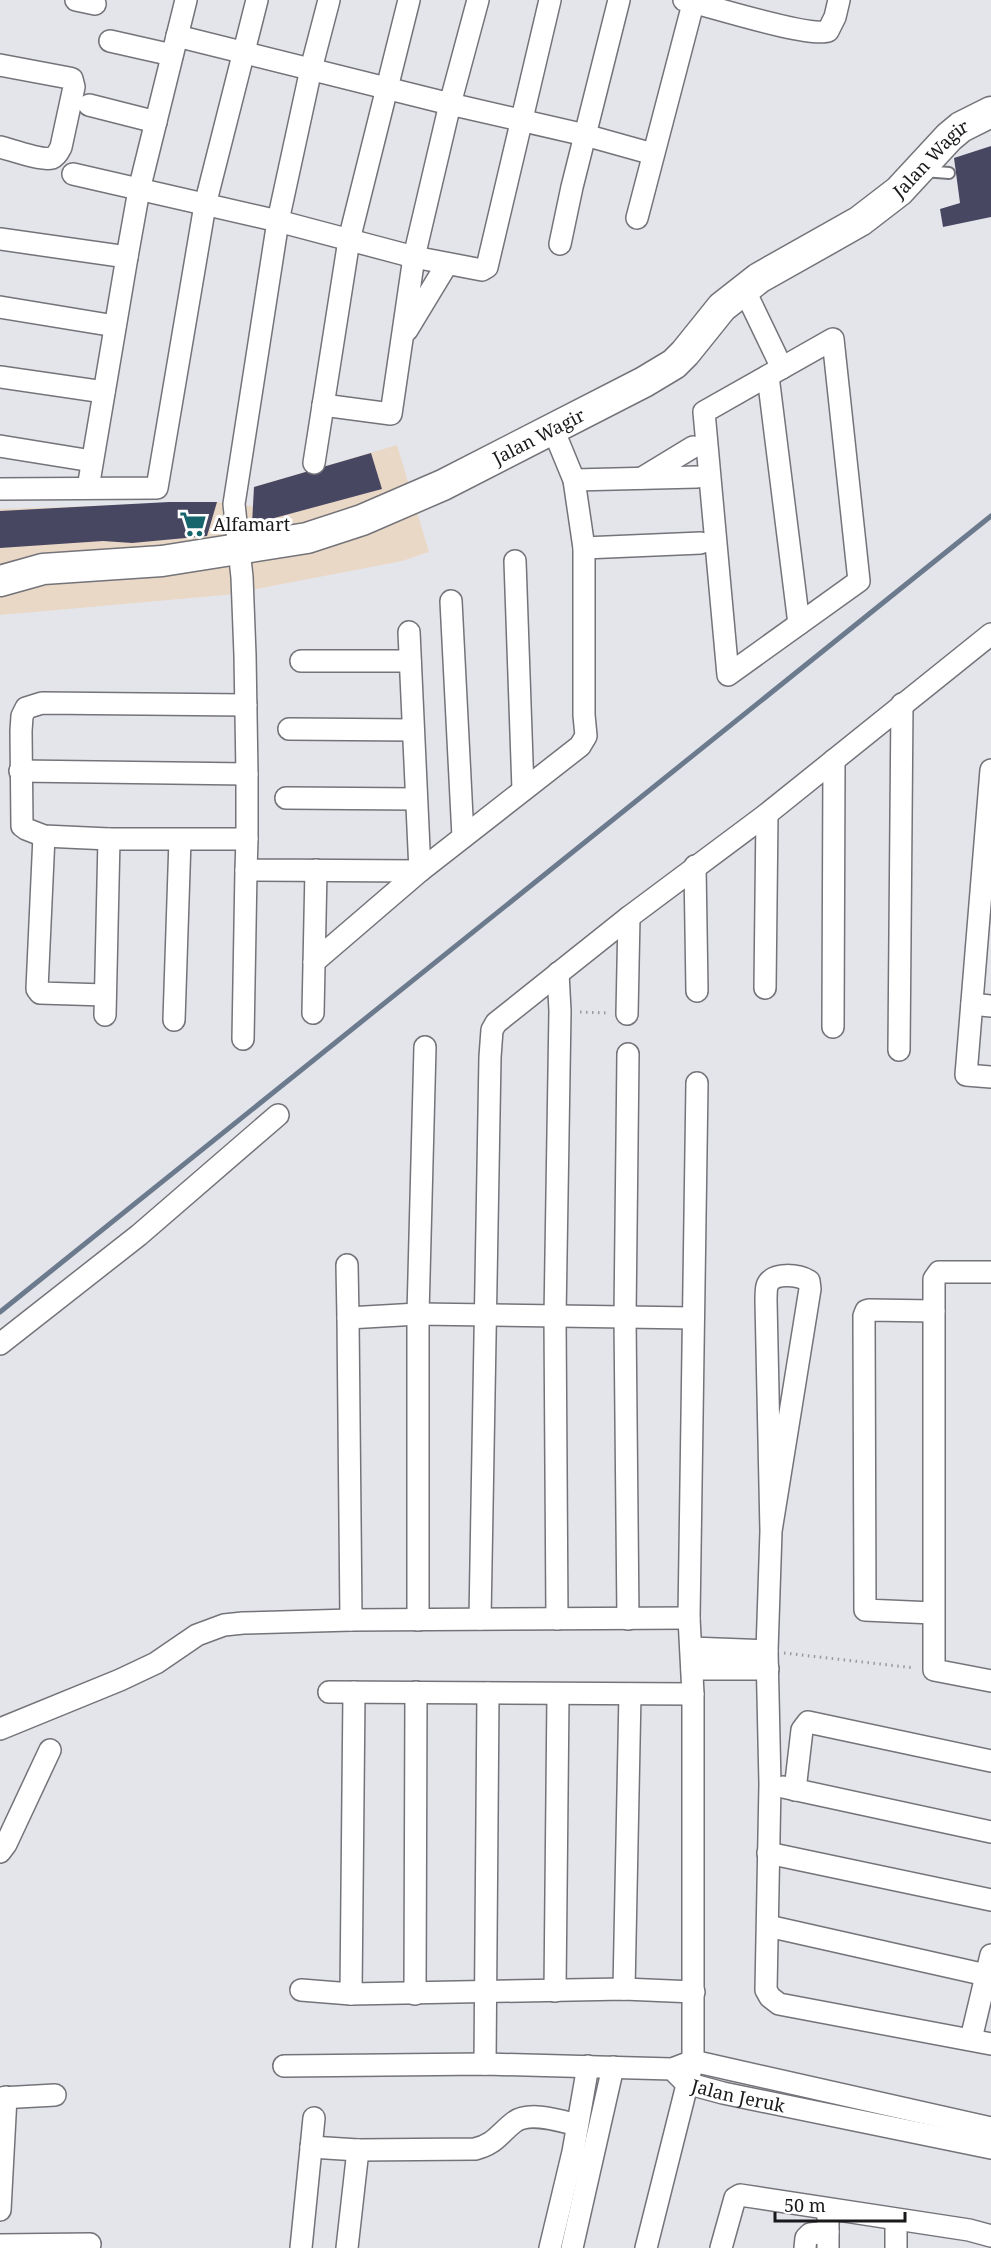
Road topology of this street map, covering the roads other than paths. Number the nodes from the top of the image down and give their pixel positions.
1 (186, 0) edge
2 (257, 0) edge
3 (329, 0) edge
4 (409, 0) edge
5 (478, 0) edge
6 (550, 0) edge
7 (619, 0) edge
8 (839, 0) edge
9 (690, 1) edge
10 (110, 41) dead end
11 (175, 45) junction
12 (243, 53) junction
13 (0, 64) edge
14 (311, 69) junction
15 (387, 88) junction
16 (450, 104) junction
17 (89, 105) dead end
18 (991, 112) edge
19 (521, 120) junction
20 (156, 122) junction
21 (585, 135) junction
22 (0, 147) edge
23 (653, 154) junction
24 (917, 170) junction
25 (949, 173) dead end
26 (73, 174) dead end
27 (139, 190) junction
28 (205, 206) junction
29 (637, 218) dead end
30 (278, 221) junction
31 (0, 239) edge
32 (349, 240) junction
33 (560, 244) dead end
34 (127, 257) junction
35 (414, 257) junction
36 (447, 264) junction
37 (744, 289) junction
38 (0, 307) edge
39 (115, 326) junction
40 (402, 339) junction
41 (775, 372) junction
42 (0, 377) edge
43 (104, 392) junction
44 (323, 405) junction
45 (553, 429) junction
46 (0, 446) edge
47 (693, 447) dead end
48 (92, 461) junction
49 (314, 463) dead end
50 (697, 477) dead end
51 (641, 478) junction
52 (574, 480) junction
53 (0, 489) edge
54 (88, 489) junction
55 (701, 543) dead end
56 (584, 548) junction
57 (238, 549) junction
58 (515, 561) dead end
59 (0, 581) edge
60 (451, 600) dead end
61 (799, 624) junction
62 (409, 632) dead end
63 (991, 634) edge
64 (301, 661) dead end
65 (410, 661) junction
66 (902, 704) junction
67 (246, 705) junction
68 (289, 729) dead end
69 (413, 730) junction
70 (834, 760) junction
71 (991, 770) edge
72 (20, 771) junction
73 (246, 774) junction
74 (523, 790) junction
75 (990, 792) edge
76 (286, 798) dead end
77 (416, 799) junction
78 (767, 814) junction
79 (44, 836) junction
80 (463, 837) junction
81 (109, 839) junction
82 (247, 839) junction
83 (180, 840) junction
84 (987, 864) edge
85 (695, 866) junction
86 (246, 870) junction
87 (316, 870) junction
88 (420, 871) junction
89 (629, 917) junction
90 (984, 936) edge
91 (314, 962) junction
92 (558, 973) junction
93 (765, 988) dead end
94 (697, 991) dead end
95 (982, 1005) edge
96 (313, 1013) dead end
97 (627, 1014) road end
98 (174, 1020) dead end
99 (832, 1027) dead end
100 (243, 1039) dead end
101 (424, 1047) dead end
102 (899, 1050) dead end
103 (628, 1054) dead end
104 (991, 1077) edge
105 (697, 1083) dead end
106 (278, 1115) dead end
107 (347, 1265) dead end
108 (991, 1272) edge
109 (933, 1311) junction
110 (418, 1314) junction
111 (487, 1316) junction
112 (555, 1317) junction
113 (625, 1317) junction
114 (348, 1318) junction
115 (692, 1318) junction
116 (0, 1344) edge
117 (771, 1531) junction
118 (933, 1613) junction
119 (480, 1618) junction
120 (689, 1618) junction
121 (557, 1619) junction
122 (628, 1619) junction
123 (351, 1620) junction
124 (418, 1620) junction
125 (692, 1658) junction
126 (768, 1660) junction
127 (991, 1682) edge
128 (329, 1692) dead end
129 (354, 1692) junction
130 (416, 1692) junction
131 (488, 1693) junction
132 (630, 1694) junction
133 (693, 1694) junction
134 (558, 1695) junction
135 (0, 1729) edge
136 (50, 1750) dead end
137 (991, 1761) edge
138 (770, 1785) junction
139 (795, 1790) junction
140 (991, 1832) edge
141 (0, 1852) edge
142 (768, 1853) junction
143 (991, 1900) edge
144 (768, 1926) junction
145 (989, 1965) edge
146 (624, 1989) junction
147 (301, 1990) dead end
148 (555, 1991) junction
149 (484, 1992) junction
150 (694, 1992) junction
151 (351, 1994) junction
152 (415, 1994) junction
153 (981, 2041) edge
154 (693, 2061) junction
155 (484, 2064) junction
156 (284, 2066) dead end
157 (588, 2066) junction
158 (613, 2067) junction
159 (679, 2076) junction
160 (55, 2095) dead end
161 (3, 2098) edge
162 (314, 2118) dead end
163 (578, 2125) junction
164 (991, 2128) edge
165 (311, 2147) junction
166 (991, 2148) edge
167 (358, 2150) junction
168 (2, 2174) edge
169 (0, 2210) edge
170 (828, 2210) junction
171 (729, 2215) junction
172 (896, 2220) junction
173 (991, 2236) edge
174 (969, 2239) edge
175 (828, 2240) edge
176 (90, 2244) dead end
177 (0, 2245) edge
178 (301, 2248) edge
179 (346, 2248) edge
180 (550, 2248) edge
181 (572, 2248) edge
182 (646, 2248) edge
183 (721, 2248) edge
184 (733, 2248) edge
185 (805, 2248) edge
186 (896, 2248) edge

1 - 11 street
2 - 12 street
3 - 14 street
4 - 15 street
5 - 16 street
6 - 19 street
7 - 21 street
8 - 9 street
9 - 23 street
10 - 11 street
11 - 12 street
11 - 20 street
12 - 14 street
12 - 28 street
13 - 22 street
14 - 15 street
14 - 30 street
15 - 16 street
15 - 32 street
16 - 19 street
16 - 35 street
17 - 20 street
18 - 24 street, Jalan Wagir
19 - 21 street
19 - 36 street
20 - 27 street
21 - 23 street
21 - 33 street
23 - 29 street
24 - 25 lane
24 - 37 street, Jalan Wagir
26 - 27 street
27 - 28 street
27 - 34 street
28 - 30 street
28 - 54 street
30 - 32 street
30 - 57 street
31 - 34 street
32 - 35 street
32 - 44 street
34 - 39 street
35 - 36 street
35 - 40 street
36 - 40 street
37 - 41 street
37 - 45 street, Jalan Wagir
38 - 39 street
39 - 43 street
40 - 44 street
41 - 61 street
41 - 61 street
41 - 61 street
42 - 43 street
43 - 48 street
44 - 49 street
45 - 52 street
45 - 57 street, Jalan Wagir
46 - 48 street
47 - 51 street
48 - 54 street
50 - 51 street
51 - 52 street
52 - 56 street
53 - 54 street
55 - 56 street
56 - 74 street
57 - 59 street, Jalan Wagir
57 - 67 street
58 - 74 street
60 - 80 street
62 - 65 street
63 - 66 street
64 - 65 street
65 - 69 street
66 - 70 street
66 - 102 street
67 - 72 street
67 - 73 street
68 - 69 street
69 - 77 street
70 - 78 street
70 - 99 street
71 - 75 street
72 - 73 street
72 - 79 street
73 - 82 street
74 - 80 street
75 - 84 street
76 - 77 street
77 - 88 street
78 - 85 street
78 - 93 street
79 - 81 street
79 - 81 street
80 - 88 street
81 - 83 street
82 - 83 street
82 - 86 street
83 - 98 street
84 - 90 street
85 - 89 street
85 - 94 street
86 - 87 street
86 - 100 street
87 - 88 street
87 - 91 street
88 - 91 street
89 - 92 street
89 - 97 street
90 - 95 street
91 - 96 street
92 - 111 street
92 - 112 street
95 - 104 street
101 - 110 street
103 - 113 street
105 - 115 street
106 - 116 street
107 - 114 street
108 - 109 street
109 - 118 street
109 - 118 street
110 - 111 street
110 - 114 street
110 - 124 street
111 - 112 street
111 - 119 street
112 - 113 street
112 - 121 street
113 - 115 street
113 - 122 street
114 - 123 street
115 - 120 street
117 - 117 street
117 - 126 street
118 - 127 street
119 - 121 street
119 - 124 street
120 - 122 street
120 - 125 street
121 - 122 street
123 - 124 street
123 - 135 street
125 - 126 street
125 - 133 street
126 - 138 street
128 - 129 street
129 - 130 street
129 - 151 street
130 - 131 street
130 - 152 street
131 - 134 street
131 - 149 street
132 - 133 street
132 - 134 street
132 - 146 street
133 - 150 street
134 - 148 street
136 - 141 street
137 - 139 street
138 - 139 street
138 - 142 street
139 - 140 street
142 - 143 street
142 - 144 street
144 - 145 street
144 - 153 street
145 - 153 street
146 - 148 street
146 - 150 street
147 - 151 street
148 - 149 street
149 - 152 street
149 - 155 street
150 - 154 street
151 - 152 street
154 - 159 street, Jalan Jeruk
154 - 164 street, Jalan Jeruk
155 - 156 street
155 - 157 street
157 - 158 street
157 - 163 street
158 - 159 street
158 - 181 street
159 - 166 street, Jalan Jeruk
159 - 182 street
160 - 161 street
161 - 168 street
162 - 165 street
163 - 167 street
163 - 180 street
165 - 167 street
165 - 178 street
167 - 179 street
168 - 169 street
170 - 171 street
170 - 172 street
170 - 175 street
171 - 183 street
171 - 184 street
172 - 174 street
172 - 186 street
173 - 174 street
175 - 185 street
176 - 177 street

